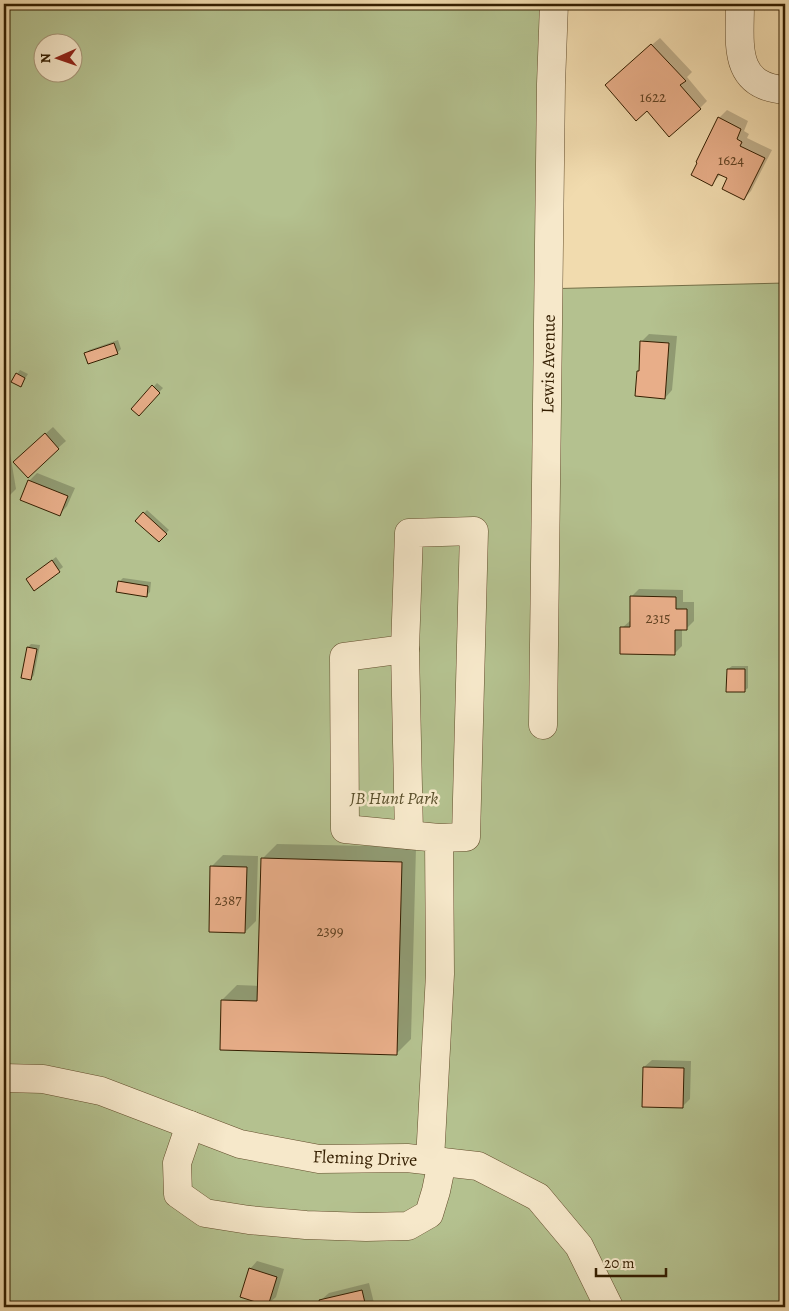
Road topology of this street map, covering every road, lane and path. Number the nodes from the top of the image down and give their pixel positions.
1 (554, 4) edge
2 (740, 4) edge
3 (785, 90) edge
4 (405, 649) junction
5 (543, 725) dead end
6 (409, 835) junction
7 (439, 838) junction
8 (4, 1078) edge
9 (190, 1125) junction
10 (436, 1161) junction
11 (609, 1307) edge

1 - 5 street, Lewis Avenue
2 - 3 street
4 - 6 street
4 - 6 street
4 - 7 street
6 - 7 street
7 - 10 street
8 - 9 street, Fleming Drive
9 - 10 street, Fleming Drive
9 - 10 street
10 - 11 street, Fleming Drive

